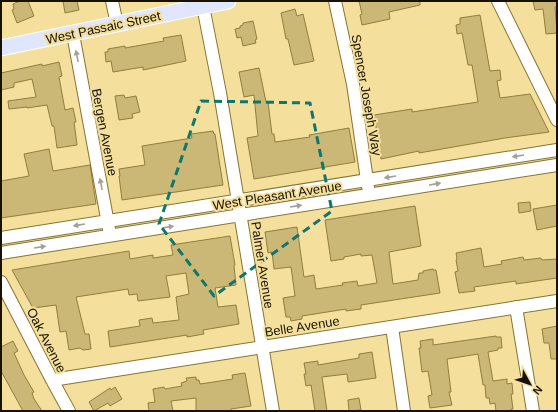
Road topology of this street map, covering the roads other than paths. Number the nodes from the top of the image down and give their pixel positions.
1 (112, 1) edge
2 (228, 1) edge
3 (335, 1) edge
4 (498, 1) edge
5 (203, 6) junction
6 (117, 24) junction
7 (73, 34) junction
8 (1, 48) edge
9 (557, 120) edge
10 (557, 150) edge
11 (557, 165) edge
12 (367, 180) junction
13 (369, 195) junction
14 (237, 200) junction
15 (240, 215) junction
16 (108, 221) junction
17 (110, 236) junction
18 (1, 238) edge
19 (1, 253) edge
20 (1, 282) edge
21 (557, 300) edge
22 (516, 307) junction
23 (392, 326) junction
24 (262, 347) junction
25 (52, 380) junction
26 (69, 411) edge
27 (273, 411) edge
28 (404, 411) edge
29 (532, 411) edge

1 - 6 street
2 - 5 main road, West Passaic Street
3 - 12 street, Spencer Joseph Way
4 - 9 street
5 - 6 main road, West Passaic Street
5 - 14 street, Palmer Avenue
6 - 7 main road, West Passaic Street
7 - 8 main road, West Passaic Street
16 -> 7 street, Bergen Avenue
10 -> 12 street, West Pleasant Avenue
13 -> 11 street, West Pleasant Avenue
12 - 13 street, Spencer Joseph Way
12 - 14 street, West Pleasant Avenue
15 -> 13 street, West Pleasant Avenue
14 - 15 street, Palmer Avenue
14 - 16 street, West Pleasant Avenue
17 -> 15 street, West Pleasant Avenue
15 - 24 street, Palmer Avenue
16 - 17 street, Bergen Avenue
16 -> 18 street, West Pleasant Avenue
19 -> 17 street, West Pleasant Avenue
20 - 25 street, Oak Avenue
21 - 22 street, Belle Avenue
22 - 23 street, Belle Avenue
22 - 29 street
23 - 24 street, Belle Avenue
23 - 28 street
24 - 25 street, Belle Avenue
24 - 27 street, Palmer Avenue
25 - 26 street, Oak Avenue

